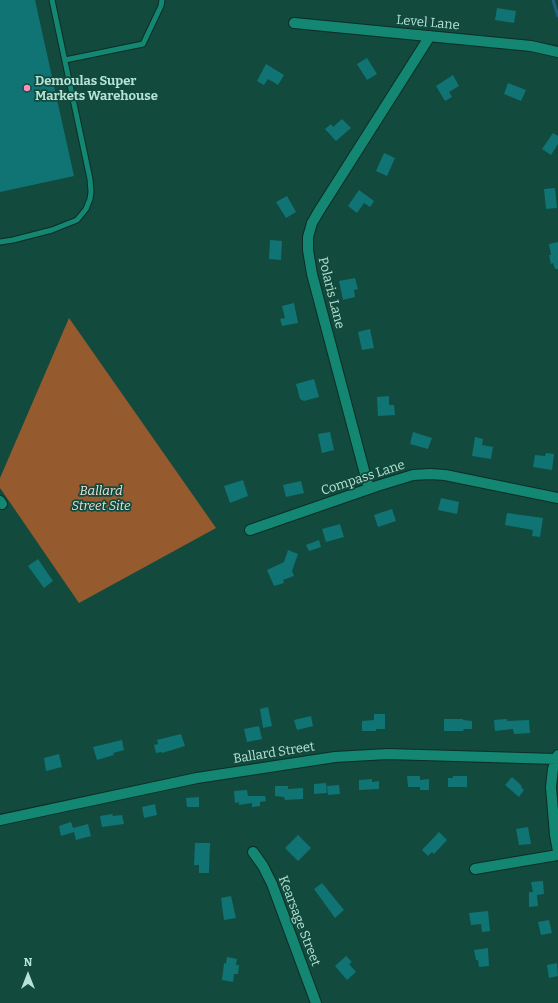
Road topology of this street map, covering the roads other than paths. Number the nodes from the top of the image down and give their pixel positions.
1 (52, 0) edge
2 (162, 0) edge
3 (294, 24) dead end
4 (430, 36) junction
5 (558, 52) edge
6 (65, 60) junction
7 (0, 242) edge
8 (369, 488) junction
9 (558, 498) edge
10 (250, 530) dead end
11 (557, 757) edge
12 (0, 820) edge
13 (558, 851) edge
14 (252, 852) dead end
15 (558, 855) edge
16 (474, 869) dead end
17 (316, 1003) edge

1 - 6 lane
2 - 6 lane
3 - 4 street, Level Lane
4 - 5 street, Level Lane
4 - 8 street, Polaris Lane
6 - 7 lane
8 - 9 street, Compass Lane
8 - 10 street, Compass Lane
11 - 12 street, Ballard Street
11 - 13 street
14 - 17 street, Kearsage Street
15 - 16 street

